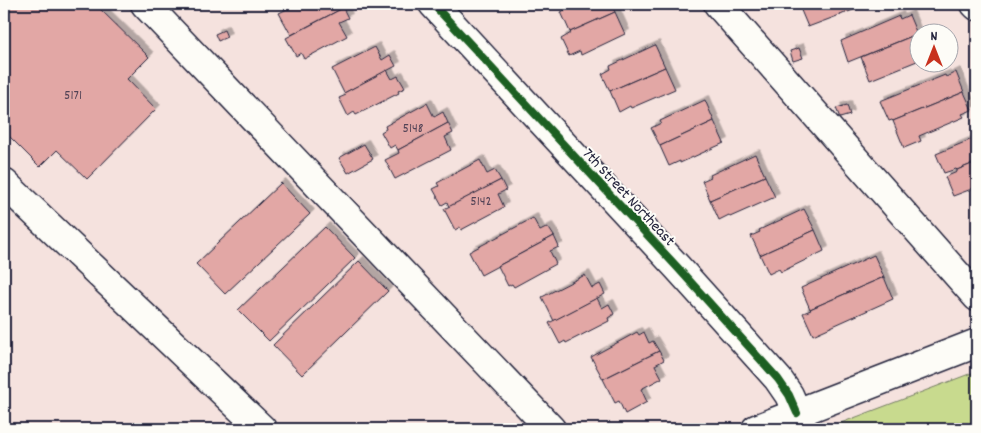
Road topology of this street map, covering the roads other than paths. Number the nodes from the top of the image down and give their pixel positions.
1 (144, 4) edge
2 (433, 4) edge
3 (718, 4) edge
4 (4, 183) edge
5 (977, 297) edge
6 (977, 343) edge
7 (797, 413) junction
8 (262, 429) edge
9 (551, 429) edge
10 (756, 429) edge

1 - 9 street
2 - 7 street, 7th Street Northeast
3 - 5 street
4 - 8 street
6 - 7 street
7 - 10 street

